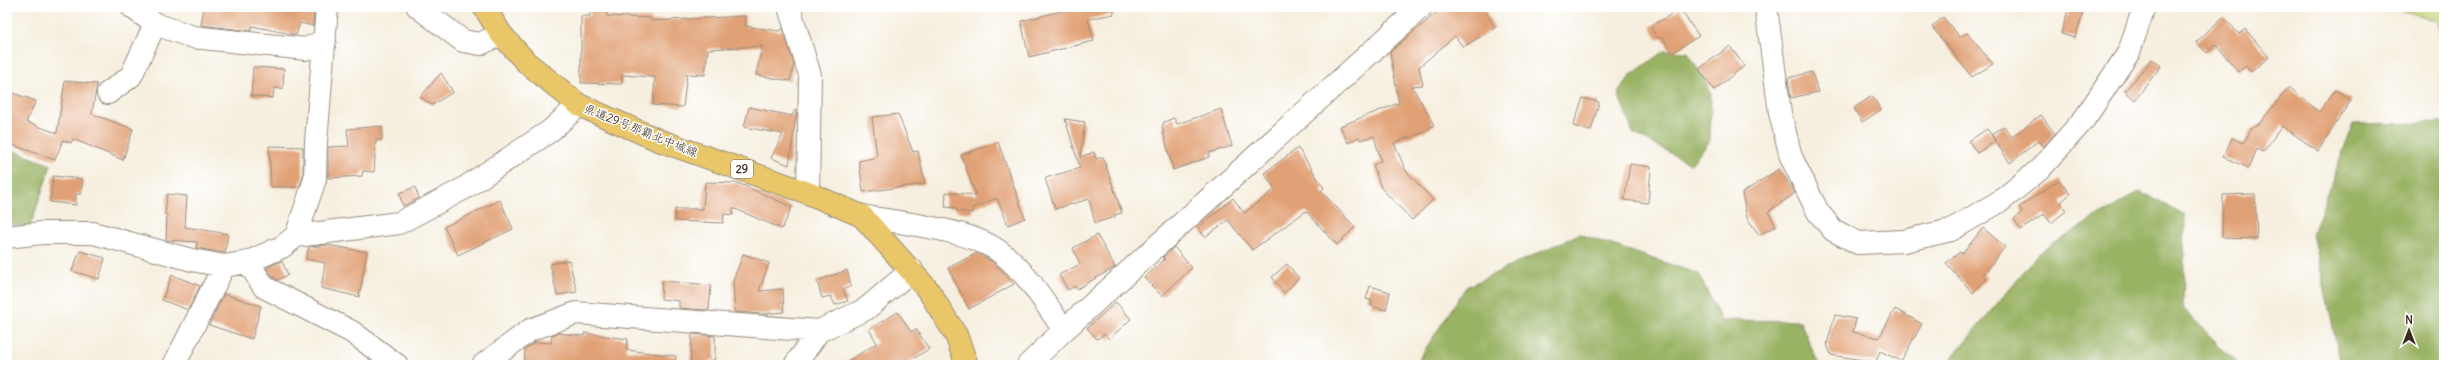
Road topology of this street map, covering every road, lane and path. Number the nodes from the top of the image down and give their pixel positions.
1 (132, 7) edge
2 (327, 7) edge
3 (418, 7) edge
4 (484, 7) edge
5 (789, 7) edge
6 (1421, 7) edge
7 (1766, 7) edge
8 (2144, 7) edge
9 (155, 24) junction
10 (501, 34) junction
11 (324, 40) junction
12 (108, 93) dead end
13 (579, 105) junction
14 (808, 193) junction
15 (862, 216) junction
16 (296, 236) junction
17 (7, 237) edge
18 (248, 262) junction
19 (224, 266) junction
20 (912, 270) junction
21 (1064, 330) junction
22 (819, 331) junction
23 (174, 365) edge
24 (397, 365) edge
25 (483, 365) edge
26 (795, 365) edge
27 (967, 365) edge
28 (1028, 365) edge

1 - 9 street
2 - 11 street
3 - 10 street
4 - 10 main road, 県道29号那覇北中城線 / 29
5 - 14 street
6 - 21 street
7 - 8 street
9 - 11 street
9 - 12 street
10 - 13 main road, 県道29号那覇北中城線 / 29
11 - 16 street
13 - 14 main road, 県道29号那覇北中城線 / 29
13 - 16 street
14 - 15 main road, 県道29号那覇北中城線 / 29
15 - 20 main road, 県道29号那覇北中城線 / 29
15 - 21 street
16 - 18 street
17 - 19 street
18 - 19 street
18 - 24 street
19 - 23 street
20 - 22 street
20 - 27 main road, 県道29号那覇北中城線 / 29
21 - 28 street
22 - 25 street
22 - 26 street

